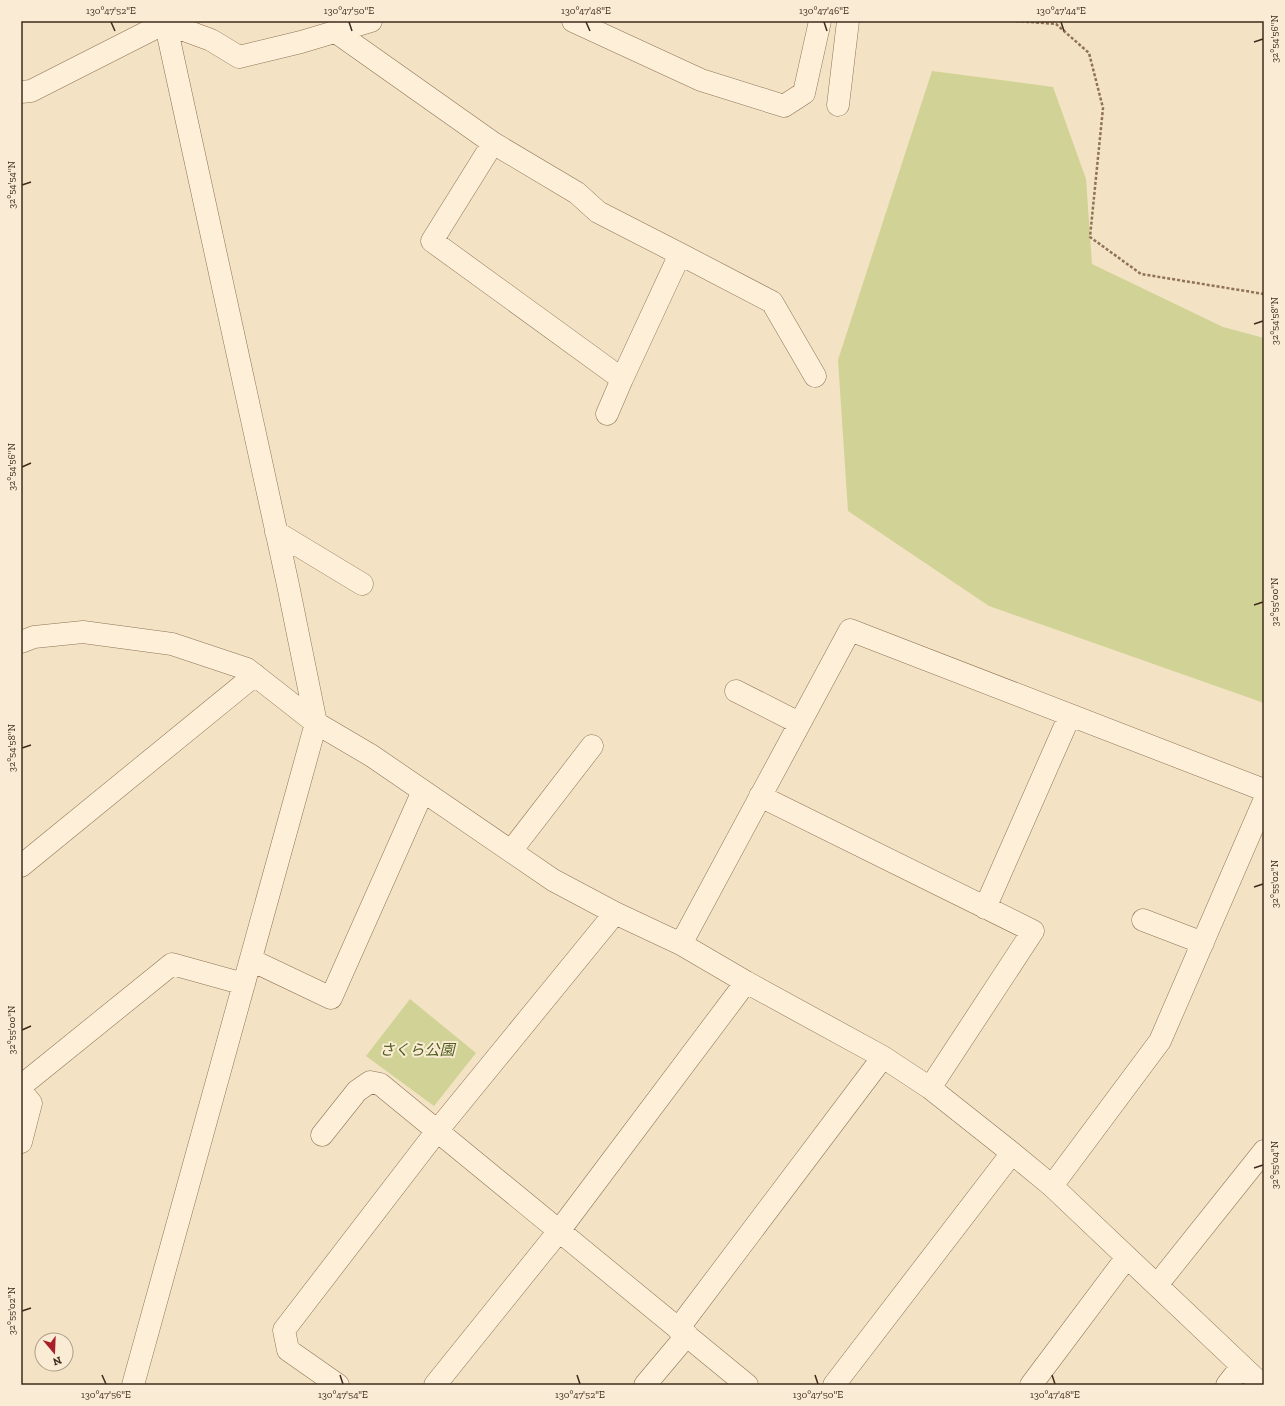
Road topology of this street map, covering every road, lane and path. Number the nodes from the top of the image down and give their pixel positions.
1 (371, 21) edge
2 (573, 21) edge
3 (820, 21) edge
4 (848, 21) edge
5 (1016, 21) edge
6 (165, 22) edge
7 (336, 32) junction
8 (21, 92) edge
9 (838, 105) dead end
10 (493, 143) junction
11 (680, 254) junction
12 (1264, 294) edge
13 (814, 376) dead end
14 (622, 379) junction
15 (607, 414) dead end
16 (276, 532) junction
17 (362, 584) dead end
18 (21, 642) edge
19 (255, 675) junction
20 (736, 691) dead end
21 (1070, 715) junction
22 (316, 723) junction
23 (800, 724) junction
24 (592, 746) dead end
25 (1264, 790) edge
26 (423, 791) junction
27 (760, 796) junction
28 (1264, 801) edge
29 (511, 851) junction
30 (21, 866) edge
31 (985, 908) junction
32 (615, 913) junction
33 (1143, 920) dead end
34 (1203, 943) junction
35 (681, 944) junction
36 (251, 960) junction
37 (746, 982) junction
38 (244, 984) junction
39 (883, 1057) junction
40 (21, 1086) edge
41 (930, 1088) junction
42 (21, 1091) edge
43 (437, 1131) junction
44 (322, 1135) dead end
45 (21, 1142) edge
46 (1264, 1151) edge
47 (1012, 1152) junction
48 (1052, 1186) junction
49 (559, 1231) junction
50 (1127, 1257) junction
51 (1157, 1285) junction
52 (682, 1332) junction
53 (1242, 1366) junction
54 (133, 1385) edge
55 (338, 1385) edge
56 (435, 1385) edge
57 (644, 1385) edge
58 (747, 1385) edge
59 (834, 1385) edge
60 (1031, 1385) edge
61 (1226, 1385) edge
62 (1262, 1385) edge

1 - 7 street
2 - 3 street
4 - 9 street
5 - 12 path
6 - 7 street
6 - 8 street
6 - 16 street
7 - 10 street
10 - 11 street
10 - 14 street
11 - 13 street
11 - 14 street
14 - 15 street
16 - 17 street
16 - 22 street
18 - 19 street
19 - 22 street
19 - 30 street
20 - 23 street
21 - 23 street
21 - 25 street
21 - 31 street
22 - 26 street
22 - 36 street
23 - 27 street
24 - 29 street
26 - 29 street
26 - 36 street
27 - 31 street
27 - 35 street
28 - 34 street
29 - 32 street
31 - 41 street
32 - 35 street
32 - 43 street
33 - 34 street
34 - 48 street
35 - 37 street
36 - 38 street
37 - 39 street
37 - 49 street
38 - 40 street
38 - 54 street
39 - 41 street
39 - 52 street
41 - 47 street
42 - 45 street
43 - 44 street
43 - 49 street
43 - 55 street
46 - 51 street
47 - 48 street
47 - 59 street
48 - 50 street
49 - 52 street
49 - 56 street
50 - 51 street
50 - 60 street
51 - 53 street
52 - 57 street
52 - 58 street
53 - 61 street
53 - 62 street

